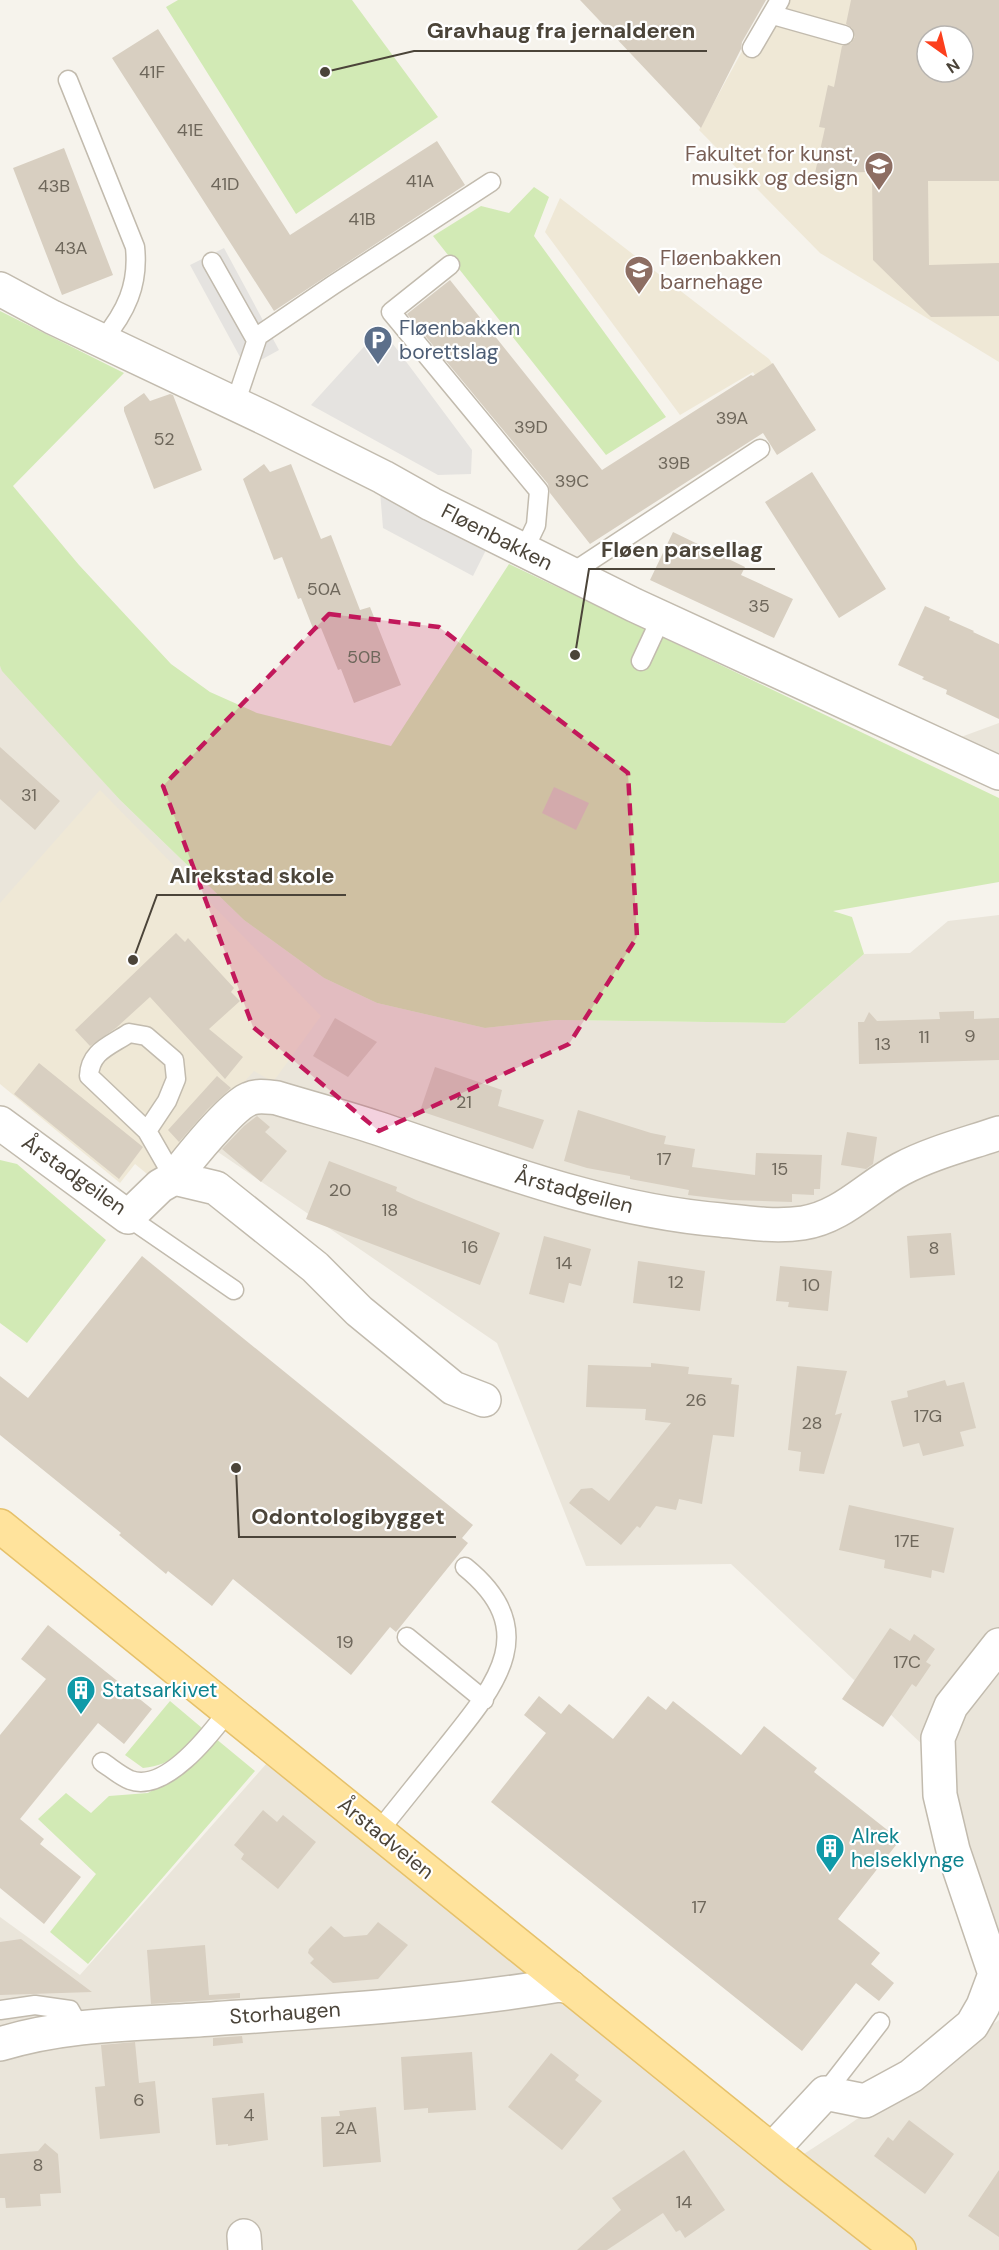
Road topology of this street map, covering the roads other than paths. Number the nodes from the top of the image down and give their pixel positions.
1 (777, 8) edge
2 (844, 35) dead end
3 (752, 48) dead end
4 (68, 80) dead end
5 (491, 182) dead end
6 (212, 262) dead end
7 (450, 265) dead end
8 (0, 289) edge
9 (256, 340) junction
10 (102, 341) junction
11 (235, 404) junction
12 (760, 449) dead end
13 (524, 550) junction
14 (570, 574) junction
15 (662, 618) junction
16 (641, 661) dead end
17 (999, 773) edge
18 (0, 1123) edge
19 (147, 1131) junction
20 (999, 1133) edge
21 (174, 1178) junction
22 (128, 1217) junction
23 (234, 1290) dead end
24 (484, 1400) dead end
25 (0, 1526) edge
26 (465, 1567) dead end
27 (407, 1637) dead end
28 (999, 1645) edge
29 (484, 1700) junction
30 (228, 1711) junction
31 (102, 1762) dead end
32 (378, 1832) junction
33 (570, 1987) junction
34 (0, 2010) edge
35 (880, 2022) dead end
36 (80, 2028) junction
37 (0, 2044) edge
38 (825, 2093) junction
39 (772, 2150) junction
40 (899, 2250) edge

1 - 2 lane
1 - 3 lane
4 - 10 lane
5 - 9 lane
6 - 9 lane
7 - 13 lane
8 - 10 street, Fløenbakken
9 - 11 lane
10 - 11 street, Fløenbakken
11 - 13 street, Fløenbakken
12 - 14 lane
13 - 14 street, Fløenbakken
14 - 15 street, Fløenbakken
15 - 16 lane
15 - 17 street, Fløenbakken
18 - 22 street, Årstadgeilen
19 - 19 lane
19 - 21 lane
20 - 21 street, Årstadgeilen
21 - 22 street, Årstadgeilen
21 - 24 street
22 - 23 lane
25 - 30 main road, Årstadveien
26 - 29 lane
27 - 29 lane
28 - 38 street
29 - 32 lane
30 - 31 lane
30 - 32 main road, Årstadveien
32 - 33 main road, Årstadveien
33 - 36 street, Storhaugen
33 - 39 main road, Årstadveien
34 - 36 lane
35 - 38 lane
36 - 37 street, Storhaugen
38 - 39 street
39 - 40 main road, Årstadveien

